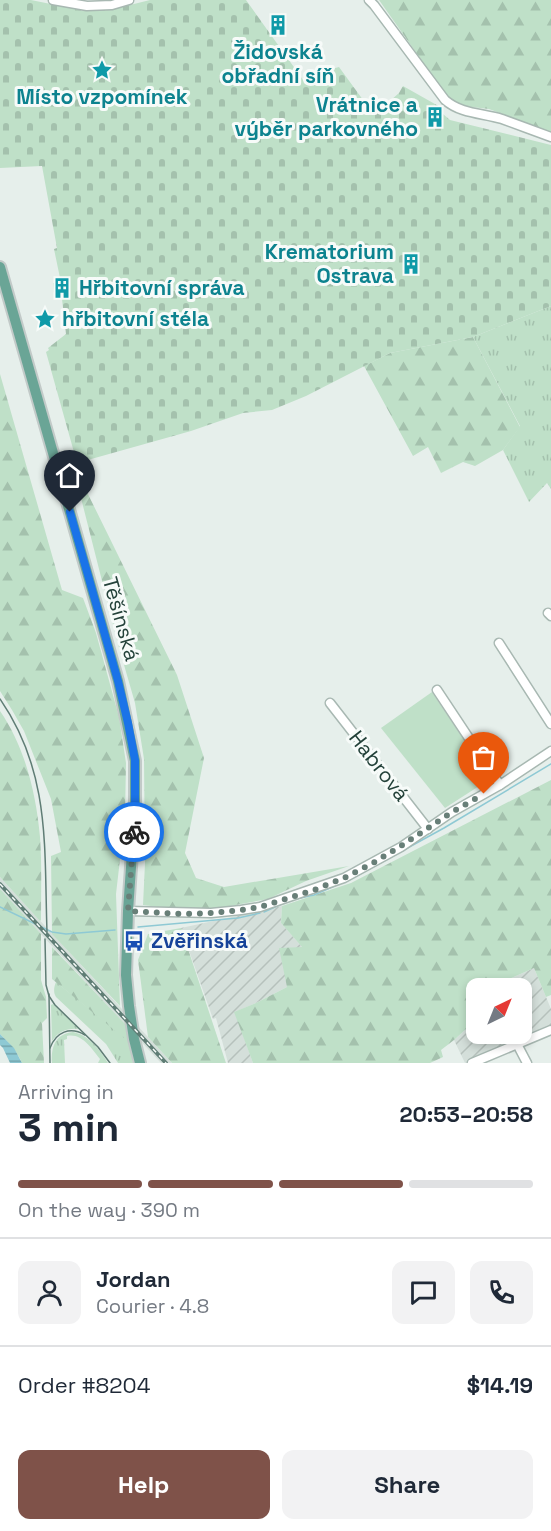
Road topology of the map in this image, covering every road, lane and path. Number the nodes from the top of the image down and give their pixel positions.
1 (53, 0) edge
2 (129, 0) edge
3 (369, 0) edge
4 (551, 137) edge
5 (0, 267) edge
6 (499, 643) dead end
7 (437, 690) dead end
8 (330, 703) dead end
9 (551, 724) edge
10 (551, 752) edge
11 (500, 785) junction
12 (428, 829) junction
13 (128, 911) junction
14 (551, 1030) edge
15 (532, 1038) edge
16 (517, 1044) joint
17 (140, 1063) edge
18 (472, 1063) edge
19 (527, 1063) edge

1 - 2 street
3 - 4 street
5 - 13 main road, Těšínská
6 - 9 street
7 - 11 street
8 - 12 street, Habrová
10 - 11 street
11 - 12 street
12 - 13 street
13 - 17 main road, Těšínská
14 - 15 street
16 - 18 street
16 - 19 street

